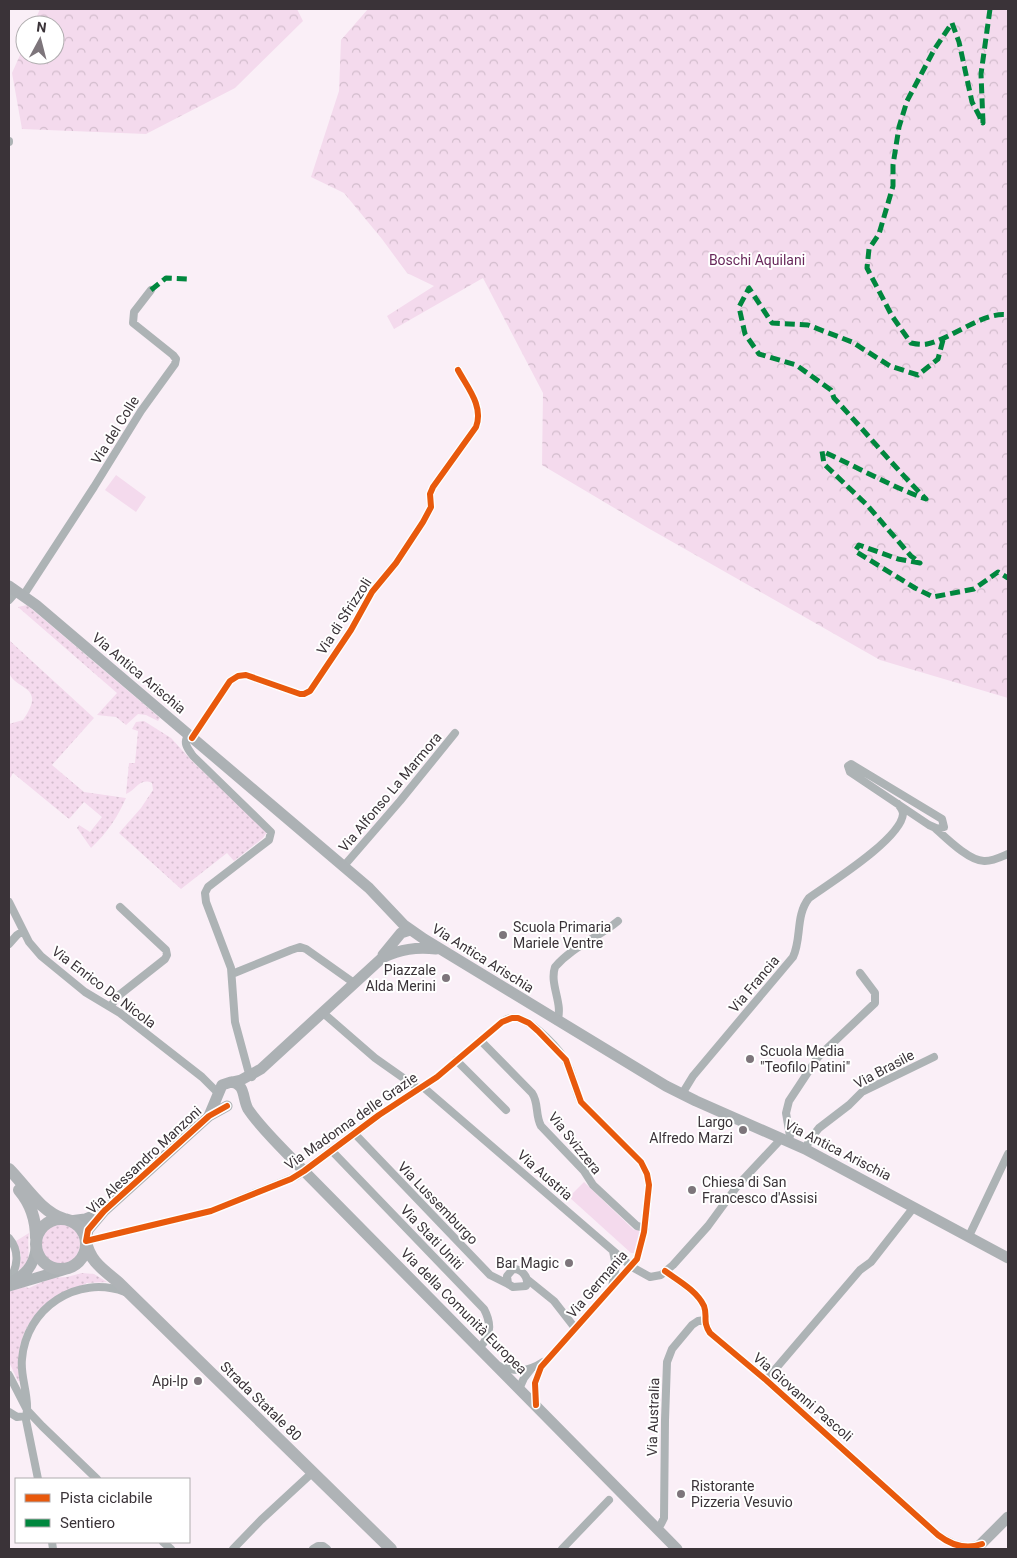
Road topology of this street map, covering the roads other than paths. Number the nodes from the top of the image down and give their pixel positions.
1 (151, 290) dead end
2 (458, 370) dead end
3 (16, 591) edge
4 (9, 600) edge
5 (455, 733) dead end
6 (191, 736) junction
7 (898, 804) junction
8 (922, 820) junction
9 (944, 826) junction
10 (897, 827) junction
11 (935, 828) junction
12 (950, 843) junction
13 (1008, 854) edge
14 (343, 867) junction
15 (9, 902) edge
16 (120, 907) dead end
17 (392, 913) junction
18 (618, 921) dead end
19 (410, 930) junction
20 (23, 931) junction
21 (9, 944) edge
22 (393, 948) junction
23 (441, 950) junction
24 (860, 972) dead end
25 (232, 974) junction
26 (354, 983) junction
27 (110, 1007) junction
28 (539, 1010) junction
29 (322, 1012) junction
30 (525, 1021) junction
31 (557, 1021) junction
32 (535, 1027) junction
33 (480, 1040) junction
34 (934, 1057) dead end
35 (456, 1060) junction
36 (202, 1076) junction
37 (252, 1077) junction
38 (229, 1082) junction
39 (421, 1088) junction
40 (219, 1094) junction
41 (682, 1094) junction
42 (243, 1095) junction
43 (230, 1106) junction
44 (506, 1110) dead end
45 (252, 1114) junction
46 (209, 1116) junction
47 (354, 1133) junction
48 (785, 1140) junction
49 (805, 1149) junction
50 (331, 1150) junction
51 (1008, 1154) edge
52 (9, 1169) edge
53 (304, 1171) junction
54 (9, 1180) edge
55 (914, 1207) junction
56 (101, 1215) junction
57 (69, 1220) junction
58 (645, 1228) junction
59 (109, 1236) junction
60 (968, 1236) junction
61 (9, 1238) edge
62 (86, 1241) junction
63 (36, 1246) junction
64 (613, 1250) junction
65 (1008, 1258) edge
66 (632, 1267) junction
67 (66, 1269) junction
68 (666, 1271) junction
69 (109, 1275) junction
70 (526, 1283) junction
71 (9, 1284) edge
72 (508, 1284) junction
73 (612, 1288) junction
74 (130, 1294) junction
75 (705, 1320) junction
76 (575, 1328) junction
77 (479, 1348) junction
78 (493, 1363) junction
79 (535, 1371) junction
80 (9, 1375) edge
81 (766, 1380) junction
82 (23, 1381) junction
83 (14, 1386) junction
84 (519, 1389) junction
85 (536, 1405) junction
86 (9, 1412) edge
87 (26, 1413) junction
88 (312, 1472) junction
89 (38, 1478) edge
90 (96, 1478) edge
91 (609, 1500) dead end
92 (1008, 1517) edge
93 (656, 1528) junction
94 (938, 1535) junction
95 (979, 1546) edge
96 (958, 1547) edge
97 (233, 1549) edge
98 (313, 1549) edge
99 (326, 1549) edge
100 (391, 1549) edge
101 (562, 1549) edge
102 (677, 1549) edge
103 (947, 1549) edge

1 - 3 street, Via del Colle
2 - 6 street, Via di Sfrizzoli
3 - 4 street
3 - 6 street, Via Antica Arischia
5 - 14 street, Via Alfonso La Marmora
6 - 14 street, Via Antica Arischia
6 - 25 street
7 - 8 street
7 - 9 street
7 - 10 street
8 - 10 street, Via Francia
8 - 11 street
9 - 11 street
9 - 12 street
10 - 41 street, Via Francia
11 - 12 street
12 - 13 street
14 - 17 street, Via Antica Arischia
15 - 20 street, Via Enrico De Nicola
16 - 27 street
17 - 19 street, Via Antica Arischia
17 - 22 street
18 - 31 street
19 - 22 street
19 - 23 street, Via Antica Arischia
20 - 21 street
20 - 27 street, Via Enrico De Nicola
22 - 23 street
22 - 26 street
23 - 28 street, Via Antica Arischia
24 - 48 street
25 - 26 street
25 - 37 street
26 - 29 street
27 - 36 street, Via Enrico De Nicola
28 - 30 street
28 - 31 street, Via Antica Arischia
28 - 32 street
29 - 37 street
29 - 39 street, Via Austria
30 - 32 street, Via Germania
30 - 33 street, Via Madonna delle Grazie
31 - 41 street, Via Antica Arischia
32 - 58 street, Via Germania
33 - 35 street, Via Madonna delle Grazie
33 - 58 street, Via Svizzera
34 - 49 street, Via Brasile
35 - 39 street, Via Madonna delle Grazie
35 - 44 street
36 - 38 street, Via Enrico De Nicola
36 - 40 street, Via Enrico De Nicola
37 - 38 street
37 - 42 street
38 - 40 street
38 - 42 street
39 - 47 street, Via Madonna delle Grazie
39 - 64 street, Via Austria
40 - 43 street
40 - 46 street, Via Alessandro Manzoni
41 - 48 street, Via Antica Arischia
42 - 43 street
42 - 45 street, Via della Comunità Europea
43 - 45 street, Via della Comunità Europea
43 - 46 street, Via Alessandro Manzoni
45 - 53 street, Via della Comunità Europea
46 - 56 street, Via Alessandro Manzoni
47 - 50 street, Via Madonna delle Grazie
47 - 72 street, Via Lussemburgo
48 - 49 street, Via Antica Arischia
48 - 68 street
49 - 55 street, Via Antica Arischia
50 - 53 street, Via Madonna delle Grazie
50 - 77 street, Via Stati Uniti
51 - 60 street
52 - 57 main road
53 - 59 street, Via Madonna delle Grazie
53 - 77 street, Via della Comunità Europea
54 - 63 main road
55 - 60 street, Via Antica Arischia
55 - 81 street
56 - 57 street, Via Alessandro Manzoni
56 - 59 street
56 - 62 street, Via Alessandro Manzoni
57 - 62 main road
57 - 63 main road
58 - 66 street, Via Germania
59 - 62 street, Via Madonna delle Grazie
60 - 65 street, Via Antica Arischia
61 - 71 street
62 - 67 main road
62 - 69 main road, Strada Statale 80
63 - 67 main road
63 - 71 street
64 - 66 street, Via Austria
64 - 73 street, Via Germania
66 - 68 street, Via Austria
66 - 73 street, Via Germania
67 - 69 main road, Strada Statale 80
67 - 71 street
68 - 75 street, Via Giovanni Pascoli
69 - 74 main road, Strada Statale 80
70 - 72 street, Via Lussemburgo
70 - 72 street, Via Lussemburgo
70 - 76 street, Via Lussemburgo
73 - 76 street, Via Germania
74 - 82 street
74 - 88 main road, Strada Statale 80
75 - 81 street, Via Giovanni Pascoli
75 - 93 street, Via Australia
76 - 79 street, Via Germania
77 - 78 street, Via della Comunità Europea
78 - 79 street, Via Germania
78 - 84 street, Via della Comunità Europea
79 - 84 street, Via Germania
79 - 85 street
80 - 83 street
81 - 94 street, Via Giovanni Pascoli
82 - 83 street
82 - 87 street
83 - 87 street
84 - 85 street, Via della Comunità Europea
85 - 93 street, Via della Comunità Europea
86 - 87 street
87 - 89 street
87 - 90 street
88 - 97 street
88 - 100 main road, Strada Statale 80
91 - 101 street
92 - 95 street
93 - 102 street, Via della Comunità Europea
94 - 96 street, Via Giovanni Pascoli
94 - 103 street, Via Giovanni Pascoli
95 - 96 street, Via Giovanni Pascoli
98 - 99 street

